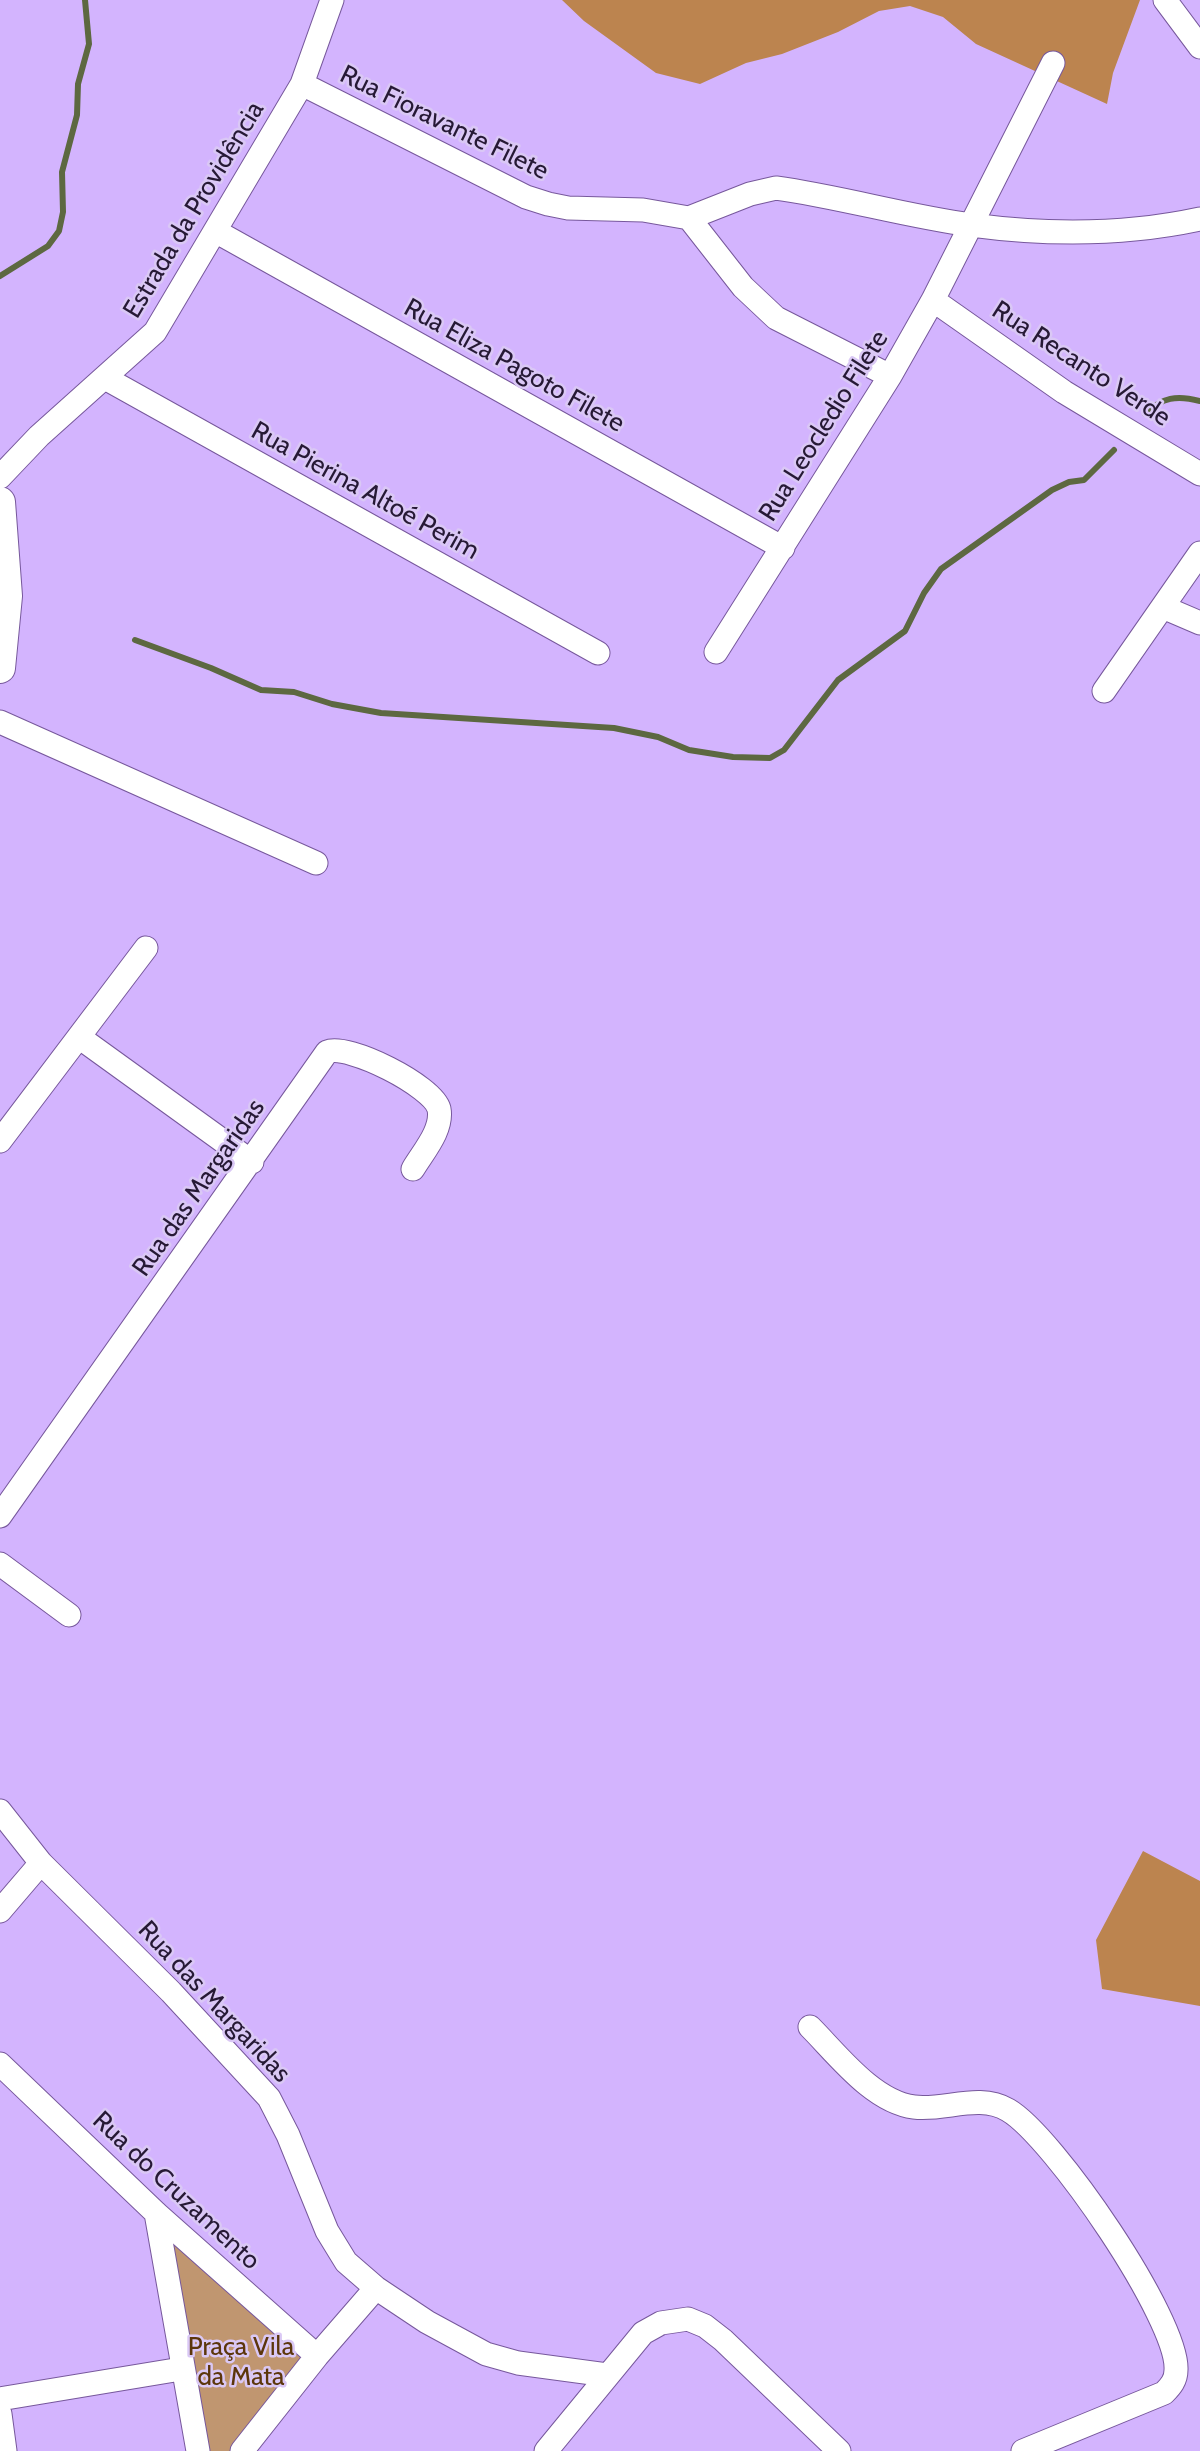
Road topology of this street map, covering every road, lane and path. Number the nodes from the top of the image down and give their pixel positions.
1 (332, 0) edge
2 (1165, 0) edge
3 (1200, 47) edge
4 (1053, 64) dead end
5 (302, 84) junction
6 (689, 218) junction
7 (1200, 219) edge
8 (972, 225) junction
9 (217, 232) junction
10 (933, 300) junction
11 (890, 376) junction
12 (105, 378) junction
13 (1200, 474) edge
14 (0, 477) edge
15 (0, 502) edge
16 (783, 548) junction
17 (1199, 555) edge
18 (1164, 608) junction
19 (1200, 623) edge
20 (716, 652) dead end
21 (598, 653) dead end
22 (0, 668) edge
23 (1104, 691) dead end
24 (0, 722) edge
25 (316, 863) dead end
26 (146, 948) dead end
27 (79, 1037) junction
28 (0, 1141) edge
29 (252, 1162) junction
30 (413, 1169) dead end
31 (0, 1516) edge
32 (0, 1564) edge
33 (69, 1615) dead end
34 (0, 1811) edge
35 (41, 1863) junction
36 (0, 1910) edge
37 (810, 2027) dead end
38 (0, 2064) edge
39 (156, 2213) junction
40 (376, 2288) junction
41 (317, 2356) junction
42 (181, 2369) junction
43 (607, 2375) junction
44 (0, 2399) edge
45 (0, 2414) edge
46 (5, 2451) edge
47 (198, 2451) edge
48 (242, 2451) edge
49 (546, 2451) edge
50 (839, 2451) edge
51 (1023, 2451) edge

1 - 5 street, Estrada da Providência
2 - 3 street
4 - 8 street, Rua Leocledio Filete
5 - 6 street, Rua Fioravante Filete
5 - 9 street, Estrada da Providência
6 - 8 street
6 - 11 street
7 - 8 street
8 - 10 street, Rua Leocledio Filete
9 - 12 street, Estrada da Providência
9 - 16 street, Rua Eliza Pagoto Filete
10 - 11 street, Rua Leocledio Filete
10 - 13 street, Rua Recanto Verde
11 - 16 street, Rua Leocledio Filete
12 - 14 street, Estrada da Providência
12 - 21 street, Rua Pierina Altoé Perim
15 - 22 main road
16 - 20 street, Rua Leocledio Filete
17 - 18 street
18 - 19 street
18 - 23 street
24 - 25 street
26 - 27 street
27 - 28 street
27 - 29 street
29 - 30 street, Rua das Margaridas
29 - 31 street, Rua das Margaridas
32 - 33 street
34 - 35 street, Rua das Margaridas
35 - 36 street
35 - 40 street, Rua das Margaridas
37 - 51 street
38 - 39 street, Rua do Cruzamento
39 - 41 street, Rua do Cruzamento
39 - 42 street
40 - 41 street
40 - 43 street, Rua das Margaridas
41 - 48 street
42 - 44 street
42 - 47 street
43 - 49 street
43 - 50 street
45 - 46 street

